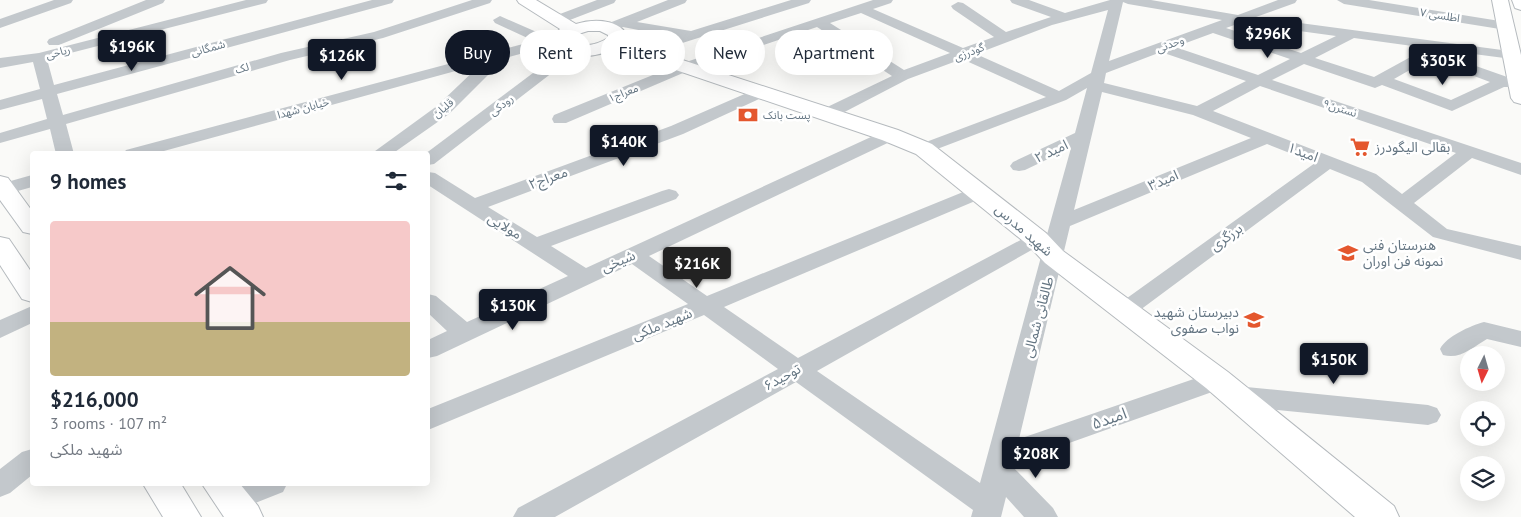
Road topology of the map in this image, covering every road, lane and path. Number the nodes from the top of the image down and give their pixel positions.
1 (66, 0) edge
2 (158, 0) edge
3 (261, 0) edge
4 (387, 0) edge
5 (485, 0) edge
6 (525, 0) edge
7 (609, 0) edge
8 (680, 0) edge
9 (804, 0) edge
10 (886, 0) edge
11 (1017, 0) edge
12 (1290, 0) edge
13 (1344, 0) edge
14 (1500, 0) edge
15 (1520, 0) edge
16 (1115, 1) edge
17 (1521, 5) edge
18 (958, 6) dead end
19 (861, 8) junction
20 (1066, 18) junction
21 (1240, 18) junction
22 (500, 20) dead end
23 (557, 20) junction
24 (820, 23) junction
25 (0, 24) edge
26 (1506, 26) junction
27 (1212, 28) junction
28 (538, 30) edge
29 (559, 30) edge
30 (581, 30) edge
31 (611, 30) edge
32 (617, 30) edge
33 (1351, 34) junction
34 (685, 36) edge
35 (692, 36) junction
36 (213, 38) dead end
37 (685, 38) edge
38 (1005, 38) junction
39 (1160, 47) junction
40 (1433, 50) junction
41 (965, 53) junction
42 (1512, 55) junction
43 (39, 57) junction
44 (1302, 59) junction
45 (1, 63) edge
46 (685, 67) joint
47 (445, 69) edge
48 (479, 75) edge
49 (540, 75) edge
50 (666, 75) edge
51 (903, 76) junction
52 (1097, 77) junction
53 (1382, 80) junction
54 (1258, 81) junction
55 (46, 85) junction
56 (1515, 89) edge
57 (762, 92) junction
58 (1060, 97) junction
59 (0, 105) edge
60 (1198, 111) junction
61 (826, 114) junction
62 (560, 119) dead end
63 (56, 120) junction
64 (890, 134) junction
65 (1082, 136) junction
66 (0, 138) edge
67 (1266, 138) junction
68 (924, 149) junction
69 (65, 151) edge
70 (143, 151) edge
71 (384, 151) edge
72 (1470, 151) junction
73 (430, 158) edge
74 (1328, 162) junction
75 (1019, 166) dead end
76 (1521, 169) edge
77 (430, 178) edge
78 (30, 181) edge
79 (1, 187) edge
80 (980, 192) junction
81 (669, 195) dead end
82 (1402, 203) junction
83 (472, 206) junction
84 (1060, 223) junction
85 (30, 224) edge
86 (0, 245) edge
87 (535, 245) junction
88 (1045, 248) junction
89 (1521, 253) edge
90 (634, 255) junction
91 (583, 276) junction
92 (30, 290) edge
93 (430, 303) edge
94 (706, 306) junction
95 (1124, 311) junction
96 (30, 315) edge
97 (0, 330) edge
98 (464, 333) junction
99 (1521, 339) edge
100 (430, 349) edge
101 (1452, 349) dead end
102 (796, 369) junction
103 (1227, 388) junction
104 (1428, 415) dead end
105 (430, 419) edge
106 (30, 462) edge
107 (1000, 463) junction
108 (0, 484) edge
109 (162, 486) edge
110 (268, 486) edge
111 (233, 500) edge
112 (988, 511) edge
113 (183, 517) edge
114 (528, 517) edge
115 (1043, 517) edge
116 (1381, 517) edge

1 - 25 street
2 - 45 street
3 - 43 street, ریاحی
4 - 55 street, شمگانی
5 - 63 street, لک
6 - 23 main road
7 - 23 street
8 - 32 street
9 - 35 street
10 - 19 street, معراج۱
11 - 20 street
12 - 21 street, وحدتی
13 - 26 street, اطلسی ۷
14 - 26 main road
15 - 17 main road
16 - 20 street, گودرزی
16 - 21 street, گودرزی
16 - 52 street, طالقانی شمالی
18 - 38 street
19 - 24 street, معراج۱
19 - 41 street
20 - 38 street, گودرزی
21 - 27 street, وحدتی
21 - 33 street, گودرزی
22 - 28 street
23 - 29 main road
24 - 46 street, معراج۱
24 - 51 street
26 - 42 main road
27 - 39 street, وحدتی
27 - 44 street
30 - 31 main road
33 - 40 street, گودرزی
33 - 44 street
34 - 35 street
35 - 37 street
36 - 55 street
38 - 41 street, گودرزی
39 - 52 street, وحدتی
39 - 54 street, نسترن۹
40 - 42 street
40 - 53 street
40 - 56 street
41 - 51 street, گودرزی
41 - 58 street
42 - 56 main road
43 - 45 street, ریاحی
43 - 55 street
44 - 53 street
44 - 54 street
46 - 57 main road, شهید مدرس
47 - 70 street, خیابان شهدا
48 - 71 street, قلیان
49 - 73 street, رودکی
50 - 62 street, معراج۱
51 - 61 street, گودرزی
52 - 58 street, وحدتی
52 - 60 street, امید۱
52 - 65 street, طالقانی شمالی
53 - 56 street
54 - 60 street
54 - 72 street, نسترن۹
55 - 59 street, شمگانی
55 - 63 street
57 - 61 main road, شهید مدرس
57 - 83 street, معراج۲
58 - 68 street, وحدتی
60 - 67 street, امید۱
61 - 64 main road, شهید مدرس
63 - 66 street, لک
63 - 69 street
64 - 68 main road, شهید مدرس
64 - 90 street, شیخی
65 - 75 street, امید ۲
65 - 84 street, طالقانی شمالی
67 - 74 street, امید۱
67 - 84 street, امید۳
68 - 80 main road, شهید مدرس
72 - 76 street, نسترن۹
72 - 82 street
74 - 82 street, امید۱
74 - 95 street, برزگری
77 - 83 street, مولایی
78 - 79 street
79 - 85 main road
80 - 88 main road, شهید مدرس
80 - 94 street, شهید ملکی
81 - 87 street
82 - 89 street, امید۱
83 - 87 street, مولایی
84 - 88 street, طالقانی شمالی
86 - 92 main road
87 - 91 street, مولایی
88 - 95 main road, شهید مدرس
88 - 102 street, توحید۶
88 - 107 street, طالقانی شمالی
90 - 91 street, شیخی
90 - 94 street
91 - 98 street, شیخی
93 - 98 street
94 - 102 street
94 - 105 street, شهید ملکی
95 - 103 main road, شهید مدرس
96 - 97 street
98 - 100 street, شیخی
99 - 101 street
102 - 112 street
102 - 114 street, توحید۶
103 - 104 street
103 - 107 street, امید۵
103 - 116 main road, شهید مدرس
106 - 108 street
107 - 112 street, طالقانی شمالی
107 - 115 street
109 - 113 main road
110 - 111 street

